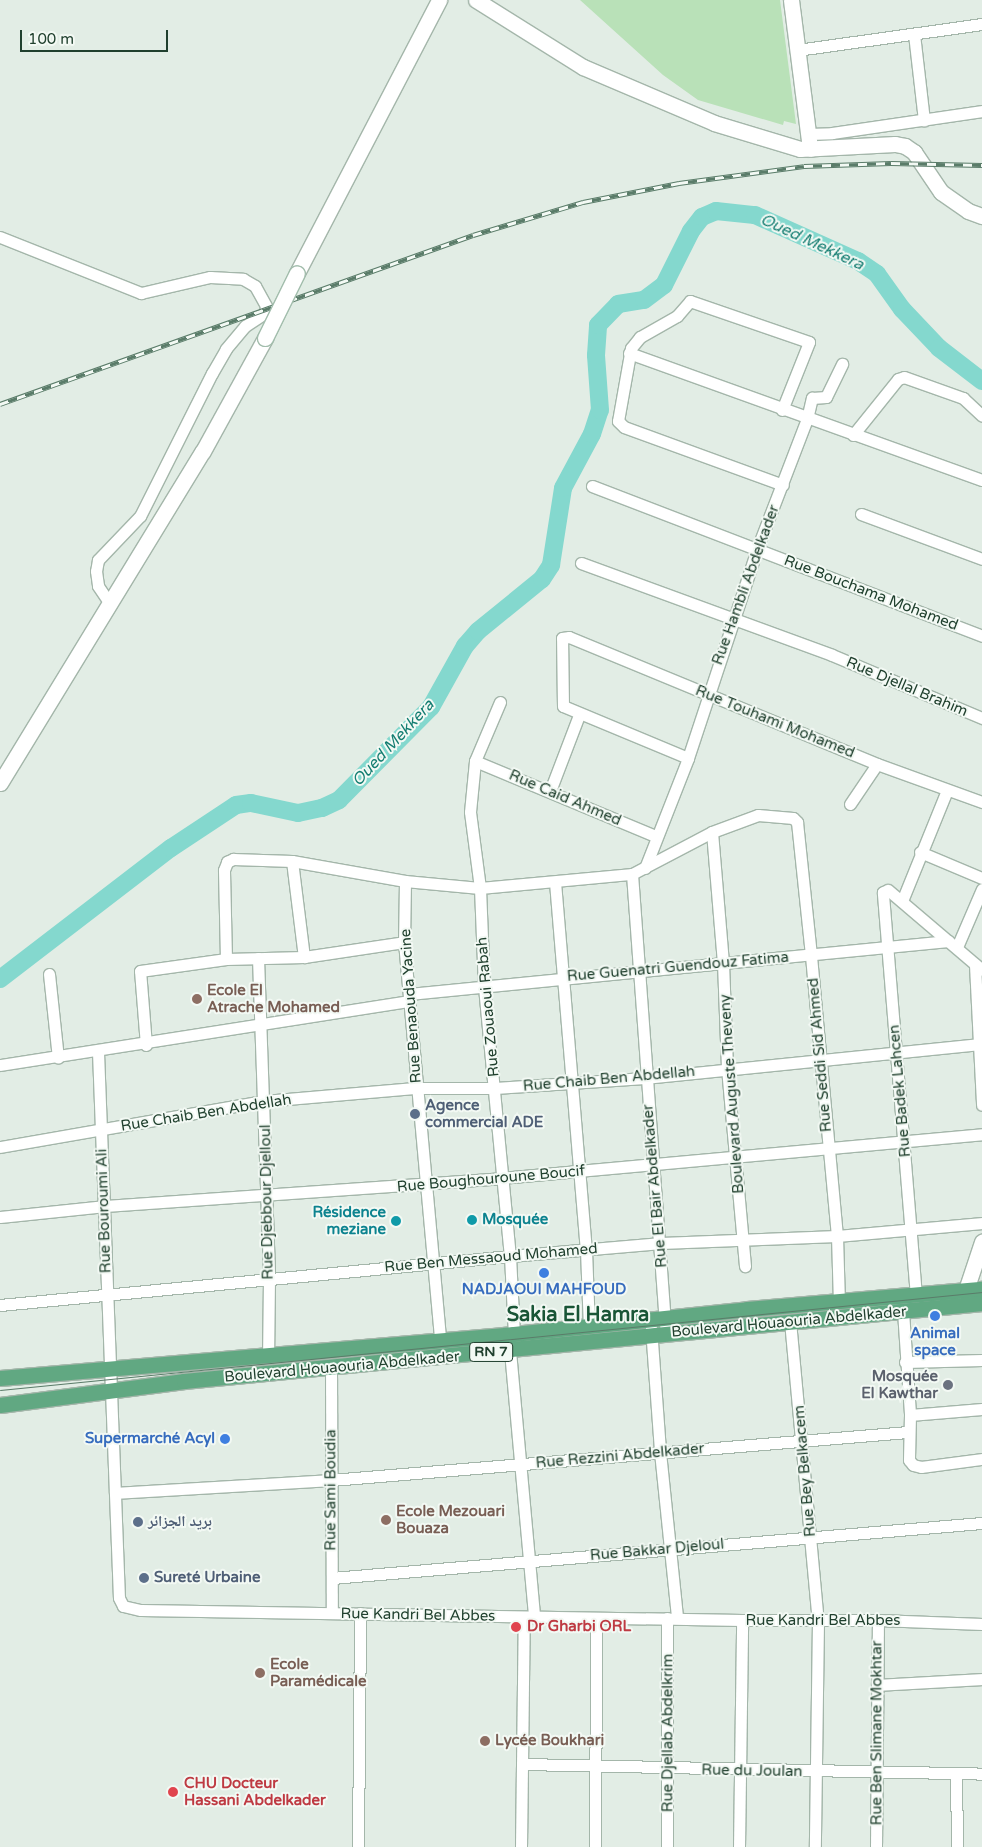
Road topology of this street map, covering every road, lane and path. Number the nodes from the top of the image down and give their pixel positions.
1 (439, 0) edge
2 (791, 0) edge
3 (483, 2) edge
4 (982, 24) edge
5 (914, 34) junction
6 (796, 50) junction
7 (982, 111) edge
8 (924, 120) junction
9 (808, 134) junction
10 (810, 150) junction
11 (982, 216) edge
12 (0, 237) edge
13 (629, 353) junction
14 (842, 364) dead end
15 (782, 410) junction
16 (982, 416) edge
17 (807, 419) junction
18 (853, 435) junction
19 (982, 480) edge
20 (783, 485) junction
21 (592, 486) dead end
22 (861, 514) dead end
23 (757, 548) junction
24 (982, 560) edge
25 (581, 563) dead end
26 (110, 604) junction
27 (732, 621) junction
28 (982, 636) edge
29 (708, 694) junction
30 (500, 702) dead end
31 (579, 715) junction
32 (982, 718) edge
33 (688, 758) junction
34 (476, 761) junction
35 (876, 764) junction
36 (0, 783) edge
37 (947, 790) junction
38 (550, 791) junction
39 (982, 802) edge
40 (850, 804) dead end
41 (712, 832) junction
42 (656, 836) junction
43 (920, 852) junction
44 (292, 861) junction
45 (645, 868) junction
46 (632, 874) junction
47 (982, 878) edge
48 (405, 881) junction
49 (555, 882) junction
50 (480, 888) junction
51 (982, 889) edge
52 (902, 901) junction
53 (404, 942) junction
54 (952, 944) junction
55 (888, 947) junction
56 (811, 956) junction
57 (304, 957) junction
58 (258, 958) junction
59 (226, 959) junction
60 (723, 963) junction
61 (979, 967) edge
62 (638, 973) junction
63 (49, 974) dead end
64 (561, 977) junction
65 (484, 986) junction
66 (409, 998) junction
67 (260, 1024) junction
68 (980, 1044) edge
69 (146, 1045) junction
70 (896, 1051) junction
71 (98, 1052) junction
72 (58, 1058) junction
73 (820, 1058) junction
74 (0, 1065) edge
75 (726, 1068) junction
76 (645, 1078) junction
77 (571, 1081) junction
78 (416, 1088) junction
79 (495, 1088) junction
80 (264, 1101) junction
81 (982, 1105) edge
82 (100, 1130) junction
83 (982, 1134) edge
84 (904, 1140) junction
85 (827, 1146) junction
86 (0, 1147) edge
87 (737, 1156) junction
88 (655, 1163) junction
89 (580, 1172) junction
90 (501, 1178) junction
91 (426, 1185) junction
92 (267, 1196) junction
93 (105, 1206) junction
94 (0, 1216) edge
95 (982, 1223) edge
96 (912, 1229) junction
97 (837, 1236) junction
98 (743, 1240) junction
99 (982, 1242) edge
100 (661, 1243) junction
101 (586, 1250) junction
102 (510, 1256) junction
103 (435, 1263) junction
104 (745, 1266) dead end
105 (269, 1279) junction
106 (982, 1289) edge
107 (107, 1294) junction
108 (916, 1296) junction
109 (972, 1299) edge
110 (839, 1302) junction
111 (0, 1305) edge
112 (903, 1311) junction
113 (790, 1321) junction
114 (658, 1326) junction
115 (589, 1327) junction
116 (514, 1334) junction
117 (440, 1340) junction
118 (510, 1350) junction
119 (268, 1356) junction
120 (982, 1360) edge
121 (905, 1362) junction
122 (330, 1368) junction
123 (110, 1369) junction
124 (0, 1378) edge
125 (111, 1392) junction
126 (0, 1405) edge
127 (982, 1409) edge
128 (910, 1415) junction
129 (908, 1432) junction
130 (803, 1443) junction
131 (660, 1452) junction
132 (982, 1459) edge
133 (519, 1465) junction
134 (331, 1480) junction
135 (116, 1493) junction
136 (982, 1522) edge
137 (811, 1536) junction
138 (668, 1548) junction
139 (528, 1562) junction
140 (332, 1578) junction
141 (332, 1613) junction
142 (360, 1613) junction
143 (529, 1617) junction
144 (596, 1618) junction
145 (672, 1618) junction
146 (742, 1620) junction
147 (878, 1620) junction
148 (818, 1621) junction
149 (982, 1624) edge
150 (982, 1678) edge
151 (877, 1685) junction
152 (522, 1764) junction
153 (594, 1768) junction
154 (669, 1769) junction
155 (741, 1770) junction
156 (876, 1771) junction
157 (815, 1772) junction
158 (956, 1774) junction
159 (982, 1774) edge
160 (358, 1847) edge
161 (521, 1847) edge
162 (595, 1847) edge
163 (667, 1847) edge
164 (739, 1847) edge
165 (815, 1847) edge
166 (876, 1847) edge
167 (957, 1847) edge

1 - 26 main road, bridge
2 - 6 main road
3 - 10 main road
4 - 5 street
5 - 6 street
5 - 8 street
6 - 9 main road
7 - 8 street
8 - 9 street
9 - 10 main road
10 - 11 main road
12 - 26 street
13 - 15 street
13 - 15 street
13 - 20 street
14 - 17 street, Rue Hambli Abdelkader
15 - 17 street
16 - 18 street
17 - 18 street
17 - 20 street, Rue Hambli Abdelkader
18 - 19 street
20 - 23 street, Rue Hambli Abdelkader
21 - 23 street, Rue Bouchama Mohamed
22 - 24 street
23 - 27 street, Rue Hambli Abdelkader
23 - 28 street, Rue Bouchama Mohamed
25 - 27 street, Rue Djellal Brahim
26 - 36 main road
27 - 29 street, Rue Hambli Abdelkader
27 - 32 street, Rue Djellal Brahim
29 - 31 street, Rue Touhami Mohamed
29 - 33 street, Rue Hambli Abdelkader
29 - 35 street, Rue Touhami Mohamed
30 - 34 street, Rue Zouaoui Rabah
31 - 33 street
31 - 38 street
33 - 42 street, Rue Hambli Abdelkader
34 - 38 street, Rue Caid Ahmed
34 - 50 street, Rue Zouaoui Rabah
35 - 37 street, Rue Touhami Mohamed
35 - 40 street
37 - 39 street, Rue Touhami Mohamed
37 - 43 street
38 - 42 street, Rue Caid Ahmed
41 - 45 street
41 - 56 street, Rue Seddi Sid Ahmed
41 - 60 street, Boulevard Auguste Theveny
42 - 45 street, Rue Hambli Abdelkader
43 - 47 street
43 - 52 street
44 - 48 street
44 - 57 street
44 - 59 street
45 - 46 street
46 - 49 street
46 - 62 street, Rue El Bair Abdelkader
48 - 50 street
48 - 53 street, Rue Benaouda Yacine
49 - 50 street
49 - 64 street
50 - 65 street, Rue Zouaoui Rabah
51 - 54 street
52 - 54 street
52 - 55 street, Rue Badek Lahcen
53 - 57 street
53 - 66 street, Rue Benaouda Yacine
54 - 55 street, Rue Guenatri Guendouz Fatima
54 - 61 street
55 - 56 street, Rue Guenatri Guendouz Fatima
55 - 70 street, Rue Badek Lahcen
56 - 60 street, Rue Guenatri Guendouz Fatima
56 - 73 street, Rue Seddi Sid Ahmed
57 - 58 street
58 - 59 street
58 - 67 street, Rue Djebbour Djelloul
59 - 69 street
60 - 62 street, Rue Guenatri Guendouz Fatima
60 - 75 street, Boulevard Auguste Theveny
61 - 68 street
62 - 64 street, Rue Guenatri Guendouz Fatima
62 - 76 street, Rue El Bair Abdelkader
63 - 72 street
64 - 65 street, Rue Guenatri Guendouz Fatima
64 - 77 street
65 - 66 street, Rue Guenatri Guendouz Fatima
65 - 79 street, Rue Zouaoui Rabah
66 - 67 street
66 - 78 street, Rue Benaouda Yacine
67 - 69 street
67 - 80 street, Rue Djebbour Djelloul
68 - 70 street, Rue Chaib Ben Abdellah
68 - 81 street
69 - 71 street
70 - 73 street, Rue Chaib Ben Abdellah
70 - 84 street, Rue Badek Lahcen
71 - 72 street
71 - 82 street, Rue Bouroumi Ali
72 - 74 street
73 - 75 street, Rue Chaib Ben Abdellah
73 - 85 street, Rue Seddi Sid Ahmed
75 - 76 street, Rue Chaib Ben Abdellah
75 - 87 street, Boulevard Auguste Theveny
76 - 77 street, Rue Chaib Ben Abdellah
76 - 88 street, Rue El Bair Abdelkader
77 - 79 street, Rue Chaib Ben Abdellah
77 - 89 street
78 - 79 street, Rue Chaib Ben Abdellah
78 - 80 street, Rue Chaib Ben Abdellah
78 - 91 street, Rue Benaouda Yacine
79 - 90 street, Rue Zouaoui Rabah
80 - 82 street, Rue Chaib Ben Abdellah
80 - 92 street, Rue Djebbour Djelloul
82 - 86 street, Rue Chaib Ben Abdellah
82 - 93 street, Rue Bouroumi Ali
83 - 84 street, Rue Boughouroune Boucif
84 - 85 street, Rue Boughouroune Boucif
84 - 96 street, Rue Badek Lahcen
85 - 87 street, Rue Boughouroune Boucif
85 - 97 street, Rue Seddi Sid Ahmed
87 - 88 street, Rue Boughouroune Boucif
87 - 98 street, Boulevard Auguste Theveny
88 - 89 street, Rue Boughouroune Boucif
88 - 100 street, Rue El Bair Abdelkader
89 - 90 street, Rue Boughouroune Boucif
89 - 101 street
90 - 91 street, Rue Boughouroune Boucif
90 - 102 street, Rue Zouaoui Rabah
91 - 92 street, Rue Boughouroune Boucif
91 - 103 street, Rue Benaouda Yacine
92 - 93 street, Rue Boughouroune Boucif
92 - 105 street, Rue Djebbour Djelloul
93 - 94 street, Rue Boughouroune Boucif
93 - 107 street, Rue Bouroumi Ali
95 - 96 street, Rue Ben Messaoud Mohamed
96 - 97 street, Rue Ben Messaoud Mohamed
96 - 108 street, Rue Badek Lahcen
97 - 98 street, Rue Ben Messaoud Mohamed
97 - 110 street, Rue Seddi Sid Ahmed
98 - 100 street, Rue Ben Messaoud Mohamed
98 - 104 street, Boulevard Auguste Theveny
99 - 109 main road
100 - 101 street, Rue Ben Messaoud Mohamed
100 - 114 street, Rue El Bair Abdelkader
101 - 102 street, Rue Ben Messaoud Mohamed
101 - 115 street
102 - 103 street, Rue Ben Messaoud Mohamed
102 - 116 street, Rue Zouaoui Rabah
103 - 105 street, Rue Ben Messaoud Mohamed
103 - 117 street, Rue Benaouda Yacine
105 - 107 street, Rue Ben Messaoud Mohamed
105 - 119 street, Rue Djebbour Djelloul
106 - 109 main road, Boulevard Houaouria Abdelkader / RN 7
107 - 111 street, Rue Ben Messaoud Mohamed
107 - 123 street, Rue Bouroumi Ali
108 - 109 main road, Boulevard Houaouria Abdelkader / RN 7
108 - 110 main road, Boulevard Houaouria Abdelkader / RN 7
109 - 112 main road, Boulevard Houaouria Abdelkader / RN 7
110 - 114 main road, Boulevard Houaouria Abdelkader / RN 7
112 - 113 main road, Boulevard Houaouria Abdelkader / RN 7
112 - 121 street
113 - 114 main road, Boulevard Houaouria Abdelkader / RN 7
113 - 130 street, Rue Bey Belkacem
114 - 115 main road, Boulevard Houaouria Abdelkader / RN 7
114 - 118 main road, Boulevard Houaouria Abdelkader / RN 7
114 - 131 street, Rue El Bair Abdelkader
115 - 116 main road, Boulevard Houaouria Abdelkader / RN 7
116 - 117 main road, Boulevard Houaouria Abdelkader / RN 7
117 - 119 main road, Boulevard Houaouria Abdelkader / RN 7
118 - 122 main road, Boulevard Houaouria Abdelkader / RN 7
118 - 133 street
119 - 123 main road, Boulevard Houaouria Abdelkader / RN 7
120 - 121 street
121 - 128 street
122 - 125 main road, Boulevard Houaouria Abdelkader / RN 7
122 - 134 street, Rue Sami Boudia
123 - 124 main road, Boulevard Houaouria Abdelkader / RN 7
123 - 125 street, Rue Kandri Bel Abbes
125 - 126 main road, Boulevard Houaouria Abdelkader / RN 7
125 - 135 street, Rue Kandri Bel Abbes
127 - 128 street
128 - 129 street
129 - 130 street, Rue Rezzini Abdelkader
129 - 132 street
130 - 131 street, Rue Rezzini Abdelkader
130 - 137 street, Rue Bey Belkacem
131 - 133 street, Rue Rezzini Abdelkader
131 - 138 street, Rue Djellab Abdelkrim
133 - 134 street, Rue Rezzini Abdelkader
133 - 139 street
134 - 135 street, Rue Rezzini Abdelkader
134 - 140 street, Rue Sami Boudia
135 - 141 street, Rue Kandri Bel Abbes
136 - 137 street, Rue Bakkar Djeloul
137 - 138 street, Rue Bakkar Djeloul
137 - 148 street, Rue Bey Belkacem
138 - 139 street, Rue Bakkar Djeloul
138 - 145 street, Rue Djellab Abdelkrim
139 - 140 street, Rue Bakkar Djeloul
139 - 143 street
140 - 141 street, Rue Sami Boudia
141 - 142 street, Rue Kandri Bel Abbes
142 - 143 street, Rue Kandri Bel Abbes
142 - 160 street
143 - 144 street, Rue Kandri Bel Abbes
143 - 152 street
144 - 145 street, Rue Kandri Bel Abbes
144 - 153 street
145 - 146 street, Rue Kandri Bel Abbes
145 - 154 street, Rue Djellab Abdelkrim
146 - 148 street, Rue Kandri Bel Abbes
146 - 155 street
147 - 148 street, Rue Kandri Bel Abbes
147 - 149 street, Rue Kandri Bel Abbes
147 - 151 street, Rue Ben Slimane Mokhtar
148 - 157 street, Rue Bey Belkacem
150 - 151 street
151 - 156 street, Rue Ben Slimane Mokhtar
152 - 153 street, Rue du Joulan
152 - 161 street
153 - 154 street, Rue du Joulan
153 - 162 street
154 - 155 street, Rue du Joulan
154 - 163 street, Rue Djellab Abdelkrim
155 - 157 street, Rue du Joulan
155 - 164 street
156 - 157 street, Rue du Joulan
156 - 158 street, Rue du Joulan
156 - 166 street, Rue Ben Slimane Mokhtar
157 - 165 street, Rue Bey Belkacem
158 - 159 street, Rue du Joulan
158 - 167 street

